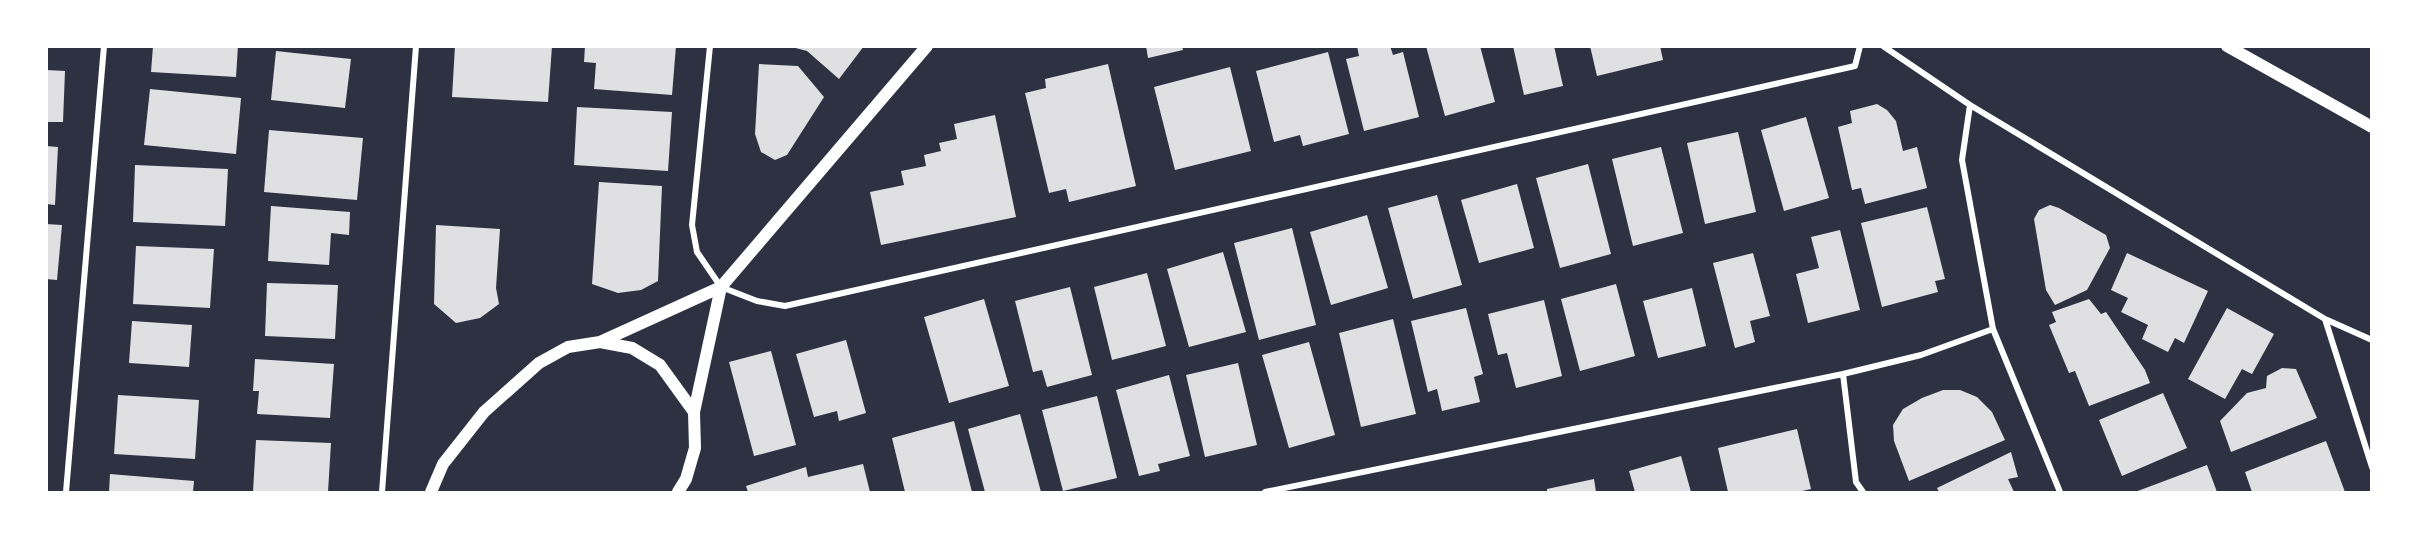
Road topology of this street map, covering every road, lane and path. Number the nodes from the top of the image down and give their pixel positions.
1 (104, 46) edge
2 (416, 46) edge
3 (710, 46) edge
4 (927, 46) edge
5 (1860, 46) edge
6 (1883, 46) edge
7 (2227, 46) edge
8 (1970, 105) junction
9 (2372, 127) edge
10 (721, 287) junction
11 (2325, 319) junction
12 (1993, 329) junction
13 (2372, 340) edge
14 (600, 342) junction
15 (1843, 374) junction
16 (694, 412) junction
17 (2372, 467) edge
18 (66, 492) edge
19 (382, 492) edge
20 (431, 492) edge
21 (678, 492) edge
22 (1265, 492) edge
23 (1863, 492) edge
24 (2060, 492) edge

1 - 18 street
2 - 19 street
3 - 10 street
4 - 10 main road
5 - 10 street
6 - 8 street
7 - 9 main road
8 - 11 street
8 - 12 street
10 - 14 main road
10 - 16 main road
11 - 13 street
11 - 17 street
12 - 15 street
12 - 24 street
14 - 16 main road
14 - 20 main road
15 - 22 street
15 - 23 street
16 - 21 main road

